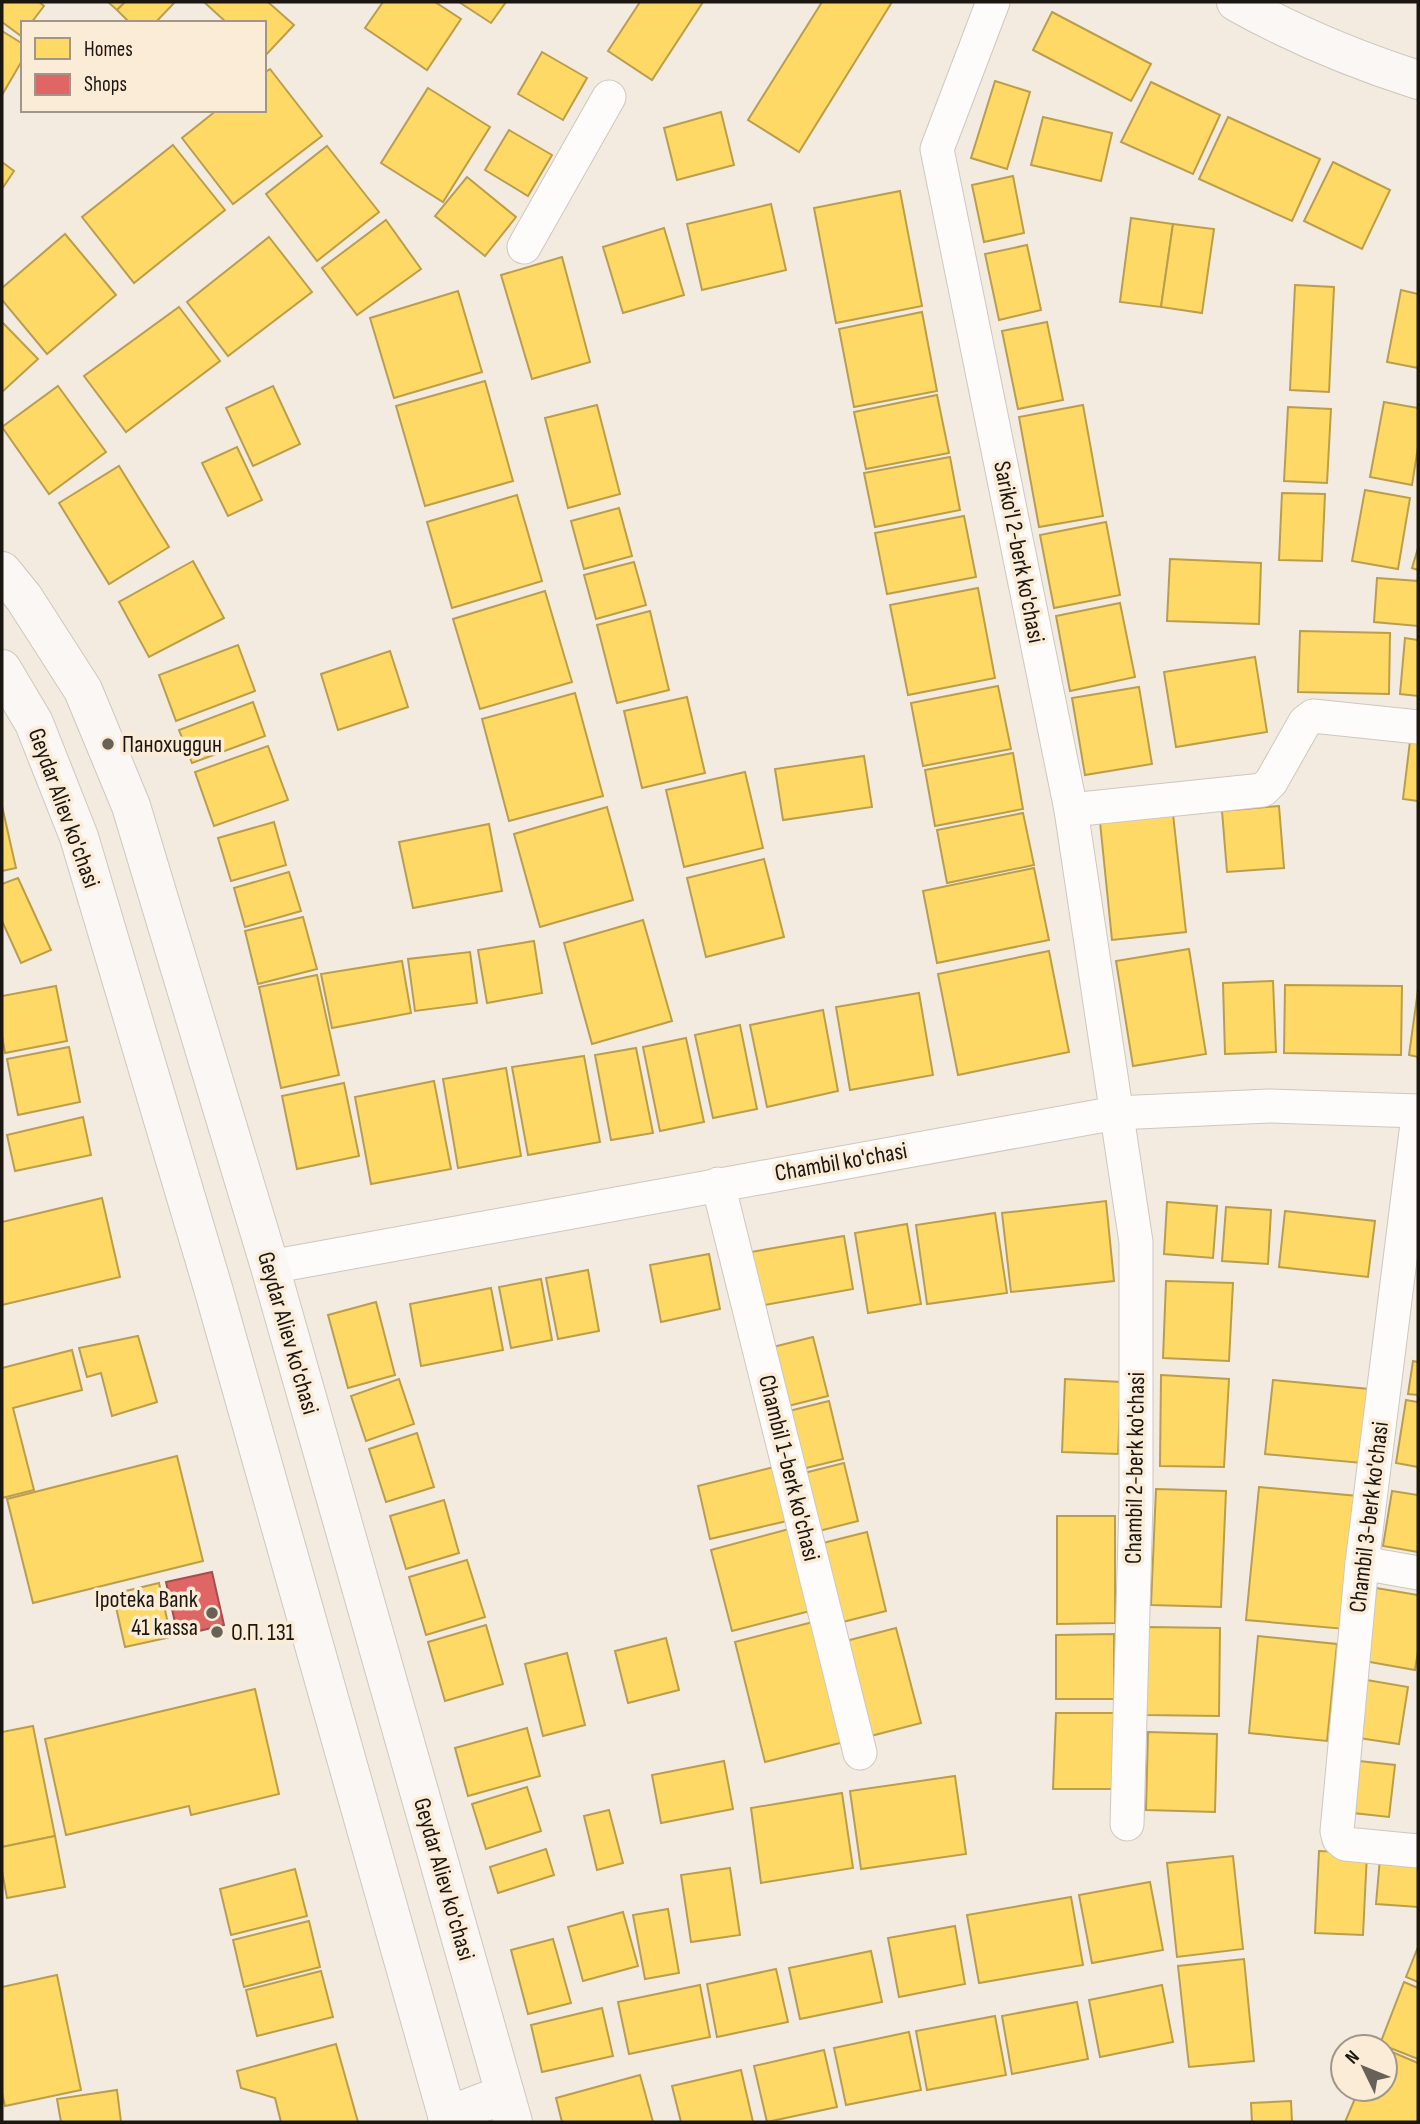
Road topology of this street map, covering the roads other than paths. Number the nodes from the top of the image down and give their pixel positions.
1 (993, 2) edge
2 (1237, 2) edge
3 (1418, 80) edge
4 (609, 97) dead end
5 (524, 247) dead end
6 (2, 571) edge
7 (2, 669) edge
8 (1418, 727) edge
9 (1071, 810) junction
10 (1116, 1113) junction
11 (1418, 1113) edge
12 (718, 1184) junction
13 (270, 1267) junction
14 (213, 1288) junction
15 (1362, 1563) junction
16 (1418, 1573) edge
17 (860, 1752) dead end
18 (1127, 1824) dead end
19 (1418, 1851) edge
20 (509, 2108) edge
21 (448, 2119) edge

1 - 9 street, Sariko'l 2-berk ko'chasi
2 - 3 main road
4 - 5 street
6 - 13 main road, Geydar Aliev ko'chasi
7 - 14 main road, Geydar Aliev ko'chasi
8 - 9 street
9 - 10 street, Sariko'l 2-berk ko'chasi
10 - 11 street, Chambil ko'chasi
10 - 12 street, Chambil ko'chasi
10 - 18 street, Chambil 2-berk ko'chasi
11 - 15 street, Chambil 3-berk ko'chasi
12 - 13 street, Chambil ko'chasi
12 - 17 street, Chambil 1-berk ko'chasi
13 - 14 main road
13 - 20 main road, Geydar Aliev ko'chasi
14 - 21 main road, Geydar Aliev ko'chasi
15 - 16 street
15 - 19 street, Chambil 3-berk ko'chasi
20 - 21 main road

